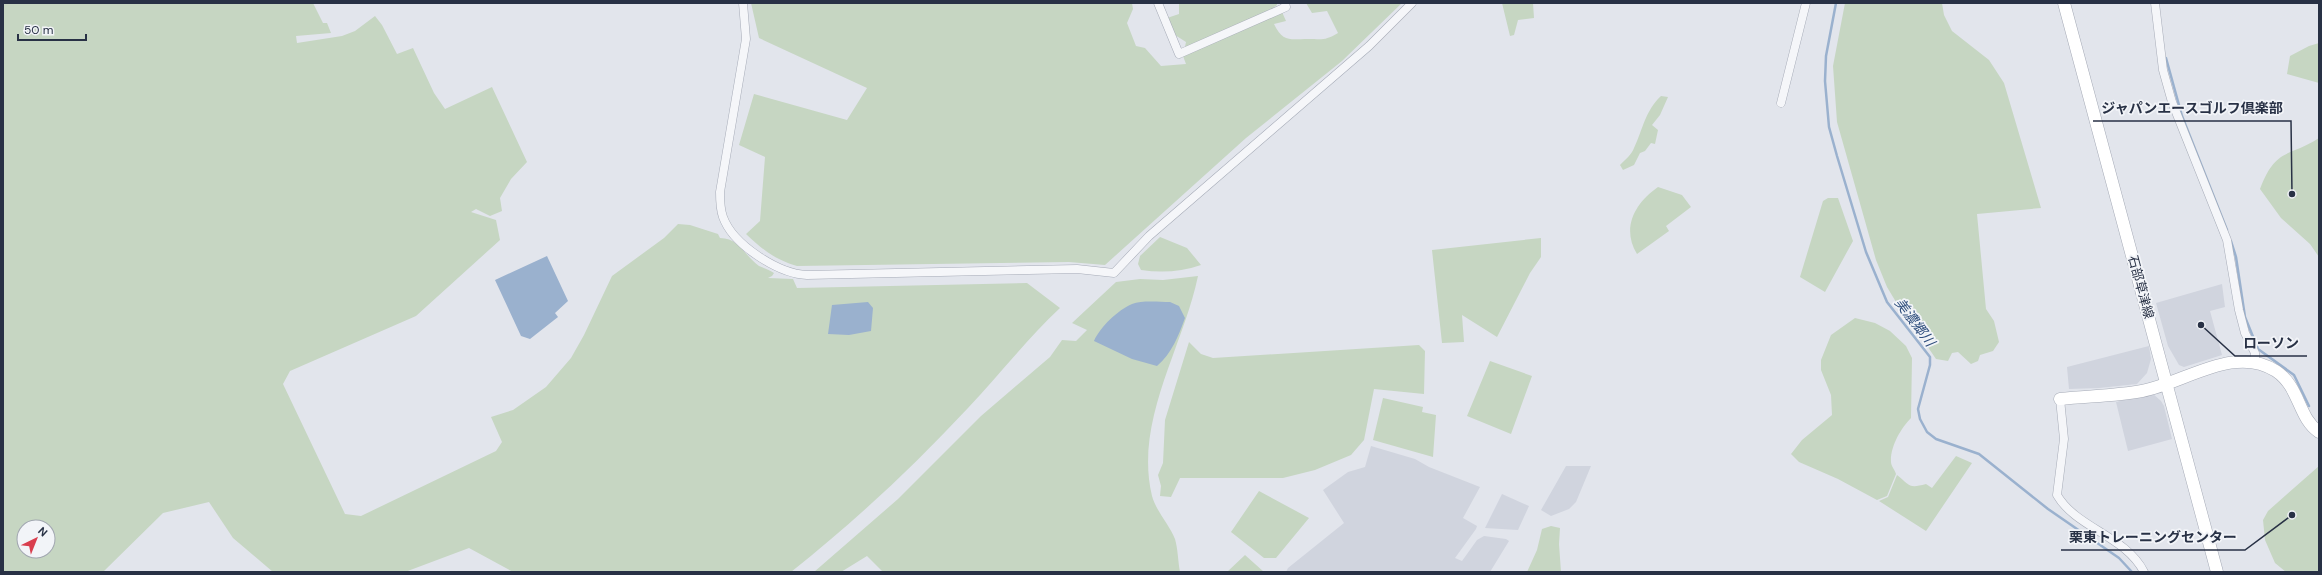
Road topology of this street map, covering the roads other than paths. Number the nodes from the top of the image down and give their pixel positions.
1 (743, 3) edge
2 (1158, 3) edge
3 (1285, 3) edge
4 (1412, 3) edge
5 (1806, 3) edge
6 (2064, 3) edge
7 (2155, 3) edge
8 (1781, 103) dead end
9 (2255, 361) junction
10 (2167, 382) junction
11 (2060, 399) joint
12 (2319, 432) edge
13 (2057, 495) junction
14 (2048, 497) dead end
15 (2144, 572) edge
16 (2217, 572) edge

1 - 4 street
2 - 3 street
5 - 8 street
6 - 10 main road, 石部草津線
7 - 9 street
9 - 10 main road
9 - 12 main road
10 - 11 main road
10 - 16 main road, 石部草津線
11 - 13 street
13 - 14 street
13 - 15 street

